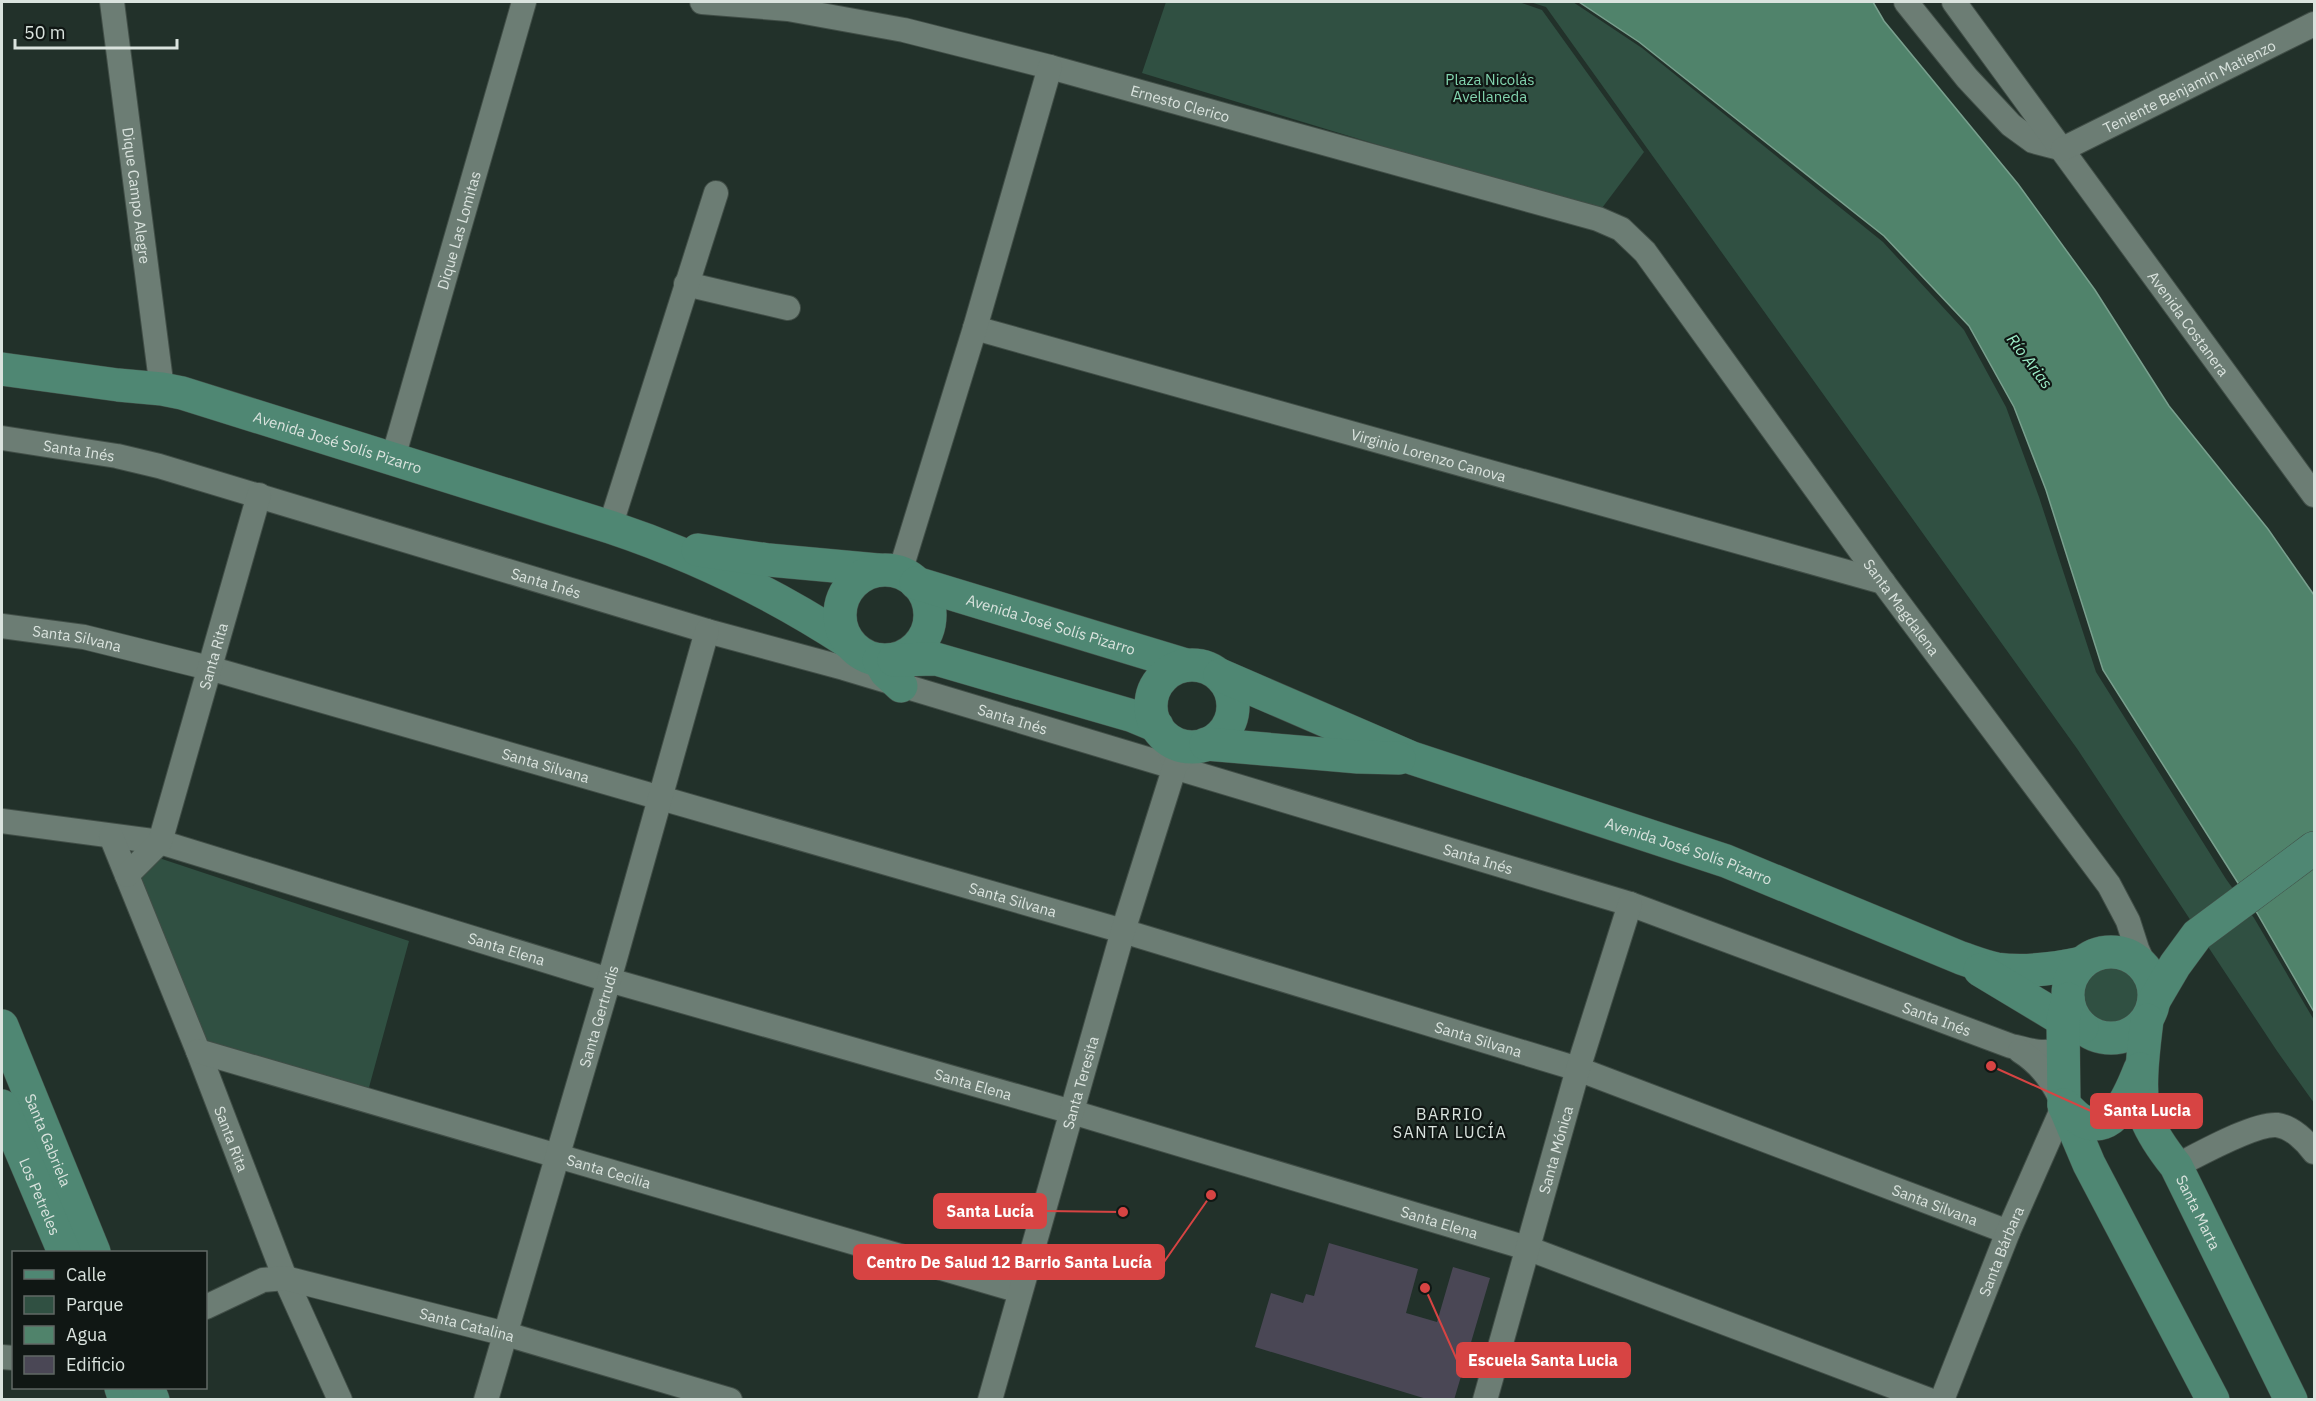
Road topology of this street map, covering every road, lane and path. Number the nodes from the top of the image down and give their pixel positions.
1 (112, 2) edge
2 (524, 2) edge
3 (702, 2) edge
4 (1906, 2) edge
5 (1954, 2) edge
6 (789, 5) edge
7 (2314, 24) edge
8 (1050, 67) junction
9 (2063, 149) junction
10 (716, 193) dead end
11 (1644, 252) joint
12 (686, 284) junction
13 (788, 308) dead end
14 (975, 328) junction
15 (2, 369) edge
16 (162, 389) junction
17 (2, 438) edge
18 (393, 458) junction
19 (259, 495) junction
20 (2314, 495) edge
21 (610, 527) junction
22 (667, 547) junction
23 (898, 575) junction
24 (1882, 582) junction
25 (2, 626) edge
26 (707, 631) junction
27 (872, 662) junction
28 (1186, 665) junction
29 (209, 668) junction
30 (1220, 675) junction
31 (1178, 744) junction
32 (1412, 758) junction
33 (661, 798) junction
34 (2, 821) edge
35 (111, 836) junction
36 (160, 842) junction
37 (2314, 848) edge
38 (127, 875) junction
39 (1630, 904) junction
40 (2208, 926) junction
41 (1123, 931) junction
42 (1961, 958) junction
43 (2082, 963) junction
44 (2140, 977) junction
45 (609, 980) junction
46 (2070, 1023) junction
47 (2, 1026) edge
48 (2011, 1046) junction
49 (198, 1051) junction
50 (2142, 1066) junction
51 (1578, 1069) junction
52 (2064, 1105) junction
53 (2, 1106) edge
54 (1072, 1112) junction
55 (2313, 1150) edge
56 (2166, 1154) junction
57 (557, 1156) junction
58 (2089, 1164) junction
59 (2008, 1232) junction
60 (1527, 1248) junction
61 (64, 1251) edge
62 (94, 1251) edge
63 (285, 1278) junction
64 (1020, 1291) junction
65 (207, 1307) edge
66 (506, 1334) junction
67 (340, 1400) edge
68 (486, 1400) edge
69 (730, 1400) edge
70 (990, 1400) edge
71 (1485, 1400) edge
72 (1929, 1400) edge
73 (1942, 1400) edge
74 (2213, 1400) edge
75 (2291, 1400) edge

1 - 16 street, Dique Campo Alegre
2 - 18 street, Dique Las Lomitas
3 - 6 street, Ernesto Clerico
4 - 9 street
5 - 9 street, Avenida Costanera
6 - 8 street, Ernesto Clerico
7 - 9 street, Teniente Benjamín Matienzo
8 - 11 street, Ernesto Clerico
8 - 14 street
9 - 20 street, Avenida Costanera
10 - 12 street
11 - 24 street, Santa Magdalena
12 - 13 street
12 - 21 street
14 - 23 street
14 - 24 street, Virginio Lorenzo Canova
15 - 16 main road, Avenida José Solís Pizarro
16 - 18 main road, Avenida José Solís Pizarro
17 - 19 street, Santa Inés
18 - 21 main road, Avenida José Solís Pizarro
19 - 26 street, Santa Inés
19 - 29 street, Santa Rita
21 - 22 main road, Avenida José Solís Pizarro
22 - 23 main road, Avenida José Solís Pizarro
22 - 27 main road, Avenida José Solís Pizarro
23 - 27 main road
23 - 27 main road
23 - 28 main road, Avenida José Solís Pizarro
24 - 44 street, Santa Magdalena
25 - 29 street, Santa Silvana
26 - 27 street, Santa Inés
26 - 33 street, Santa Gertrudis
27 - 31 street, Santa Inés
27 - 31 main road, Avenida José Solís Pizarro
28 - 30 main road, Avenida José Solís Pizarro
28 - 31 main road
29 - 33 street, Santa Silvana
29 - 36 street, Santa Rita
30 - 31 main road
30 - 32 main road, Avenida José Solís Pizarro
31 - 32 main road, Avenida José Solís Pizarro
31 - 39 street, Santa Inés
31 - 41 street, Santa Teresita
32 - 42 main road, Avenida José Solís Pizarro
33 - 41 street, Santa Silvana
33 - 45 street, Santa Gertrudis
34 - 35 street, Santa Elena
35 - 36 street, Santa Elena
35 - 38 street, Santa Rita
36 - 38 street, Santa Rita
36 - 45 street, Santa Elena
37 - 40 main road
38 - 49 street, Santa Rita
39 - 48 street, Santa Inés
39 - 51 street, Santa Mónica
40 - 44 main road
40 - 44 main road
41 - 51 street, Santa Silvana
41 - 54 street, Santa Teresita
42 - 43 main road, Avenida José Solís Pizarro
42 - 46 main road, Avenida José Solís Pizarro
43 - 44 main road
43 - 46 main road
44 - 46 main road
44 - 50 main road, Santa Marta
45 - 54 street, Santa Elena
45 - 57 street, Santa Gertrudis
46 - 48 street, Santa Inés
46 - 52 main road
47 - 62 main road, Santa Gabriela
48 - 52 street, Santa Inés
49 - 57 street, Santa Cecilia
49 - 63 street, Santa Rita
50 - 52 main road
50 - 56 main road, Santa Marta
51 - 59 street, Santa Silvana
51 - 60 street, Santa Mónica
52 - 58 main road
52 - 59 street, Santa Bárbara
53 - 61 main road, Los Petreles
54 - 60 street, Santa Elena
54 - 64 street, Santa Teresita
55 - 56 street
56 - 58 main road
56 - 75 main road, Santa Marta
57 - 64 street, Santa Cecilia
57 - 66 street, Santa Gertrudis
58 - 74 main road
59 - 73 street, Santa Bárbara
60 - 71 street, Santa Mónica
60 - 72 street, Santa Elena
63 - 65 street, Santa Catalina
63 - 66 street, Santa Catalina
63 - 67 street, Santa Rita
64 - 70 street, Santa Teresita
66 - 68 street, Santa Gertrudis
66 - 69 street, Santa Catalina

